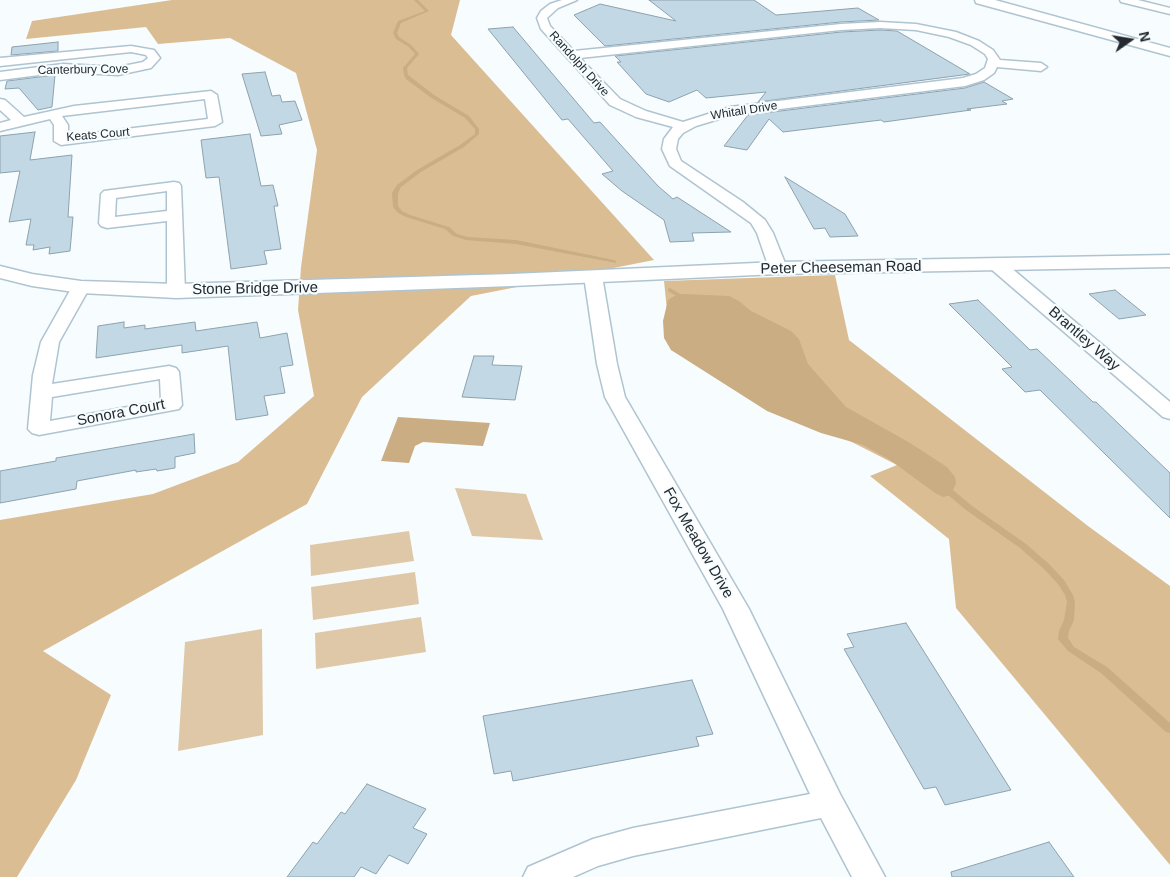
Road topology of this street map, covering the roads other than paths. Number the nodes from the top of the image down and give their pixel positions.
1 (572, 0) edge
2 (981, 0) edge
3 (1125, 0) edge
4 (1170, 11) edge
5 (1170, 52) edge
6 (572, 55) junction
7 (0, 62) edge
8 (994, 62) junction
9 (1041, 67) dead end
10 (0, 76) edge
11 (0, 103) edge
12 (54, 114) junction
13 (21, 122) junction
14 (684, 126) junction
15 (0, 127) edge
16 (175, 215) dead end
17 (1170, 261) edge
18 (998, 265) junction
19 (778, 268) junction
20 (0, 272) edge
21 (593, 276) junction
22 (512, 280) joint
23 (81, 286) junction
24 (176, 290) junction
25 (42, 392) junction
26 (1170, 413) edge
27 (830, 803) junction
28 (539, 877) edge
29 (869, 877) edge

1 - 6 street, Randolph Drive
2 - 5 street
3 - 4 street
6 - 8 street
6 - 14 street, Randolph Drive
7 - 10 street, Canterbury Cove
8 - 9 street
8 - 14 street, Whitall Drive
11 - 13 street
12 - 12 street, Keats Court
12 - 13 street, Keats Court
13 - 15 street, Keats Court
14 - 19 street
16 - 24 street
17 - 18 street, Peter Cheeseman Road
18 - 19 street, Peter Cheeseman Road
18 - 26 street, Brantley Way
19 - 21 street, Peter Cheeseman Road
20 - 23 street, Stone Bridge Drive
21 - 22 street, Peter Cheeseman Road
21 - 27 street, Fox Meadow Drive
22 - 24 street, Stone Bridge Drive
23 - 24 street, Stone Bridge Drive
23 - 25 street, Sonora Court
25 - 25 street, Sonora Court
27 - 28 street
27 - 29 street, Fox Meadow Drive

